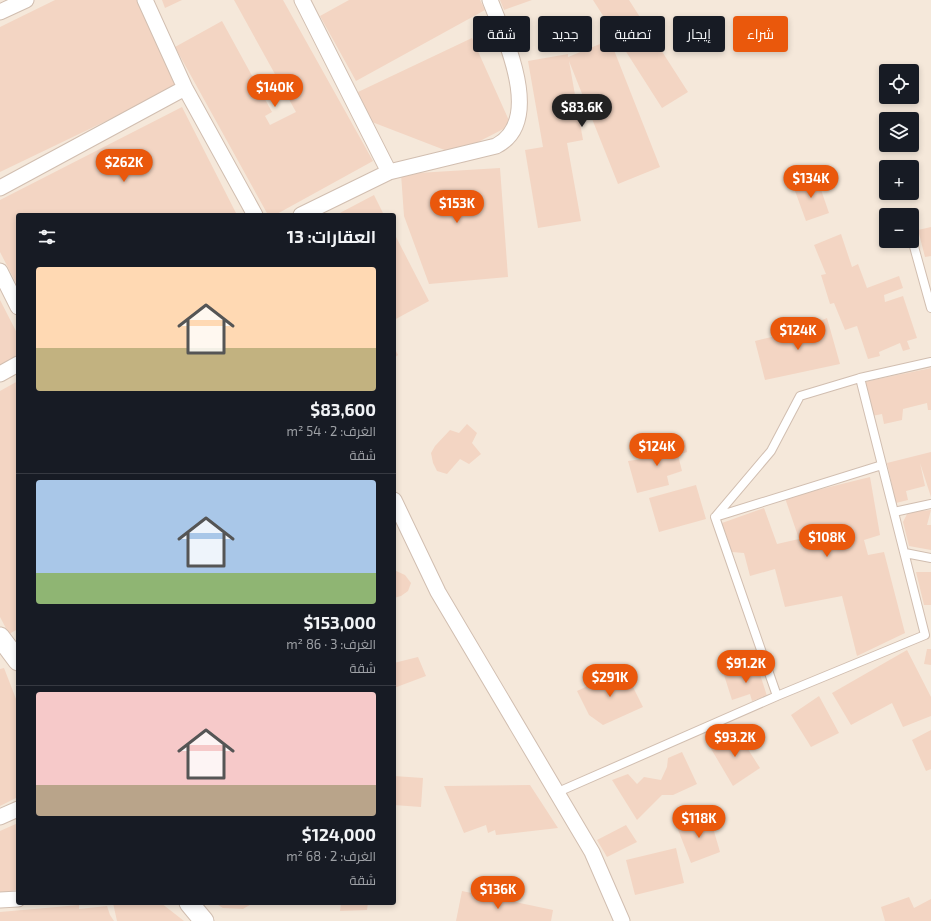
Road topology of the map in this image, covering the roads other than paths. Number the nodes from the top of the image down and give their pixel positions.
1 (26, 0) edge
2 (145, 0) edge
3 (302, 0) edge
4 (490, 0) edge
5 (0, 12) edge
6 (185, 88) junction
7 (389, 172) junction
8 (0, 188) edge
9 (254, 213) edge
10 (305, 213) edge
11 (915, 248) edge
12 (0, 271) edge
13 (929, 290) edge
14 (16, 303) edge
15 (931, 308) edge
16 (931, 362) edge
17 (16, 365) edge
18 (0, 374) edge
19 (860, 378) junction
20 (882, 465) junction
21 (396, 504) edge
22 (931, 504) edge
23 (894, 512) junction
24 (715, 516) junction
25 (905, 553) junction
26 (931, 558) edge
27 (777, 696) junction
28 (558, 792) junction
29 (16, 810) edge
30 (0, 817) edge
31 (16, 899) edge
32 (0, 900) edge
33 (191, 905) edge
34 (204, 921) edge
35 (622, 921) edge

1 - 5 street
2 - 6 street
3 - 7 street
4 - 7 street
6 - 8 street
6 - 9 street
7 - 10 street
11 - 13 lane
12 - 14 street
13 - 15 lane
16 - 19 lane
17 - 18 street
19 - 20 lane
19 - 24 lane
20 - 23 lane
20 - 24 lane
21 - 28 street
22 - 23 lane
23 - 25 lane
24 - 27 lane
25 - 26 lane
25 - 27 lane
27 - 28 lane
28 - 35 street
29 - 30 street
31 - 32 street
33 - 34 street

